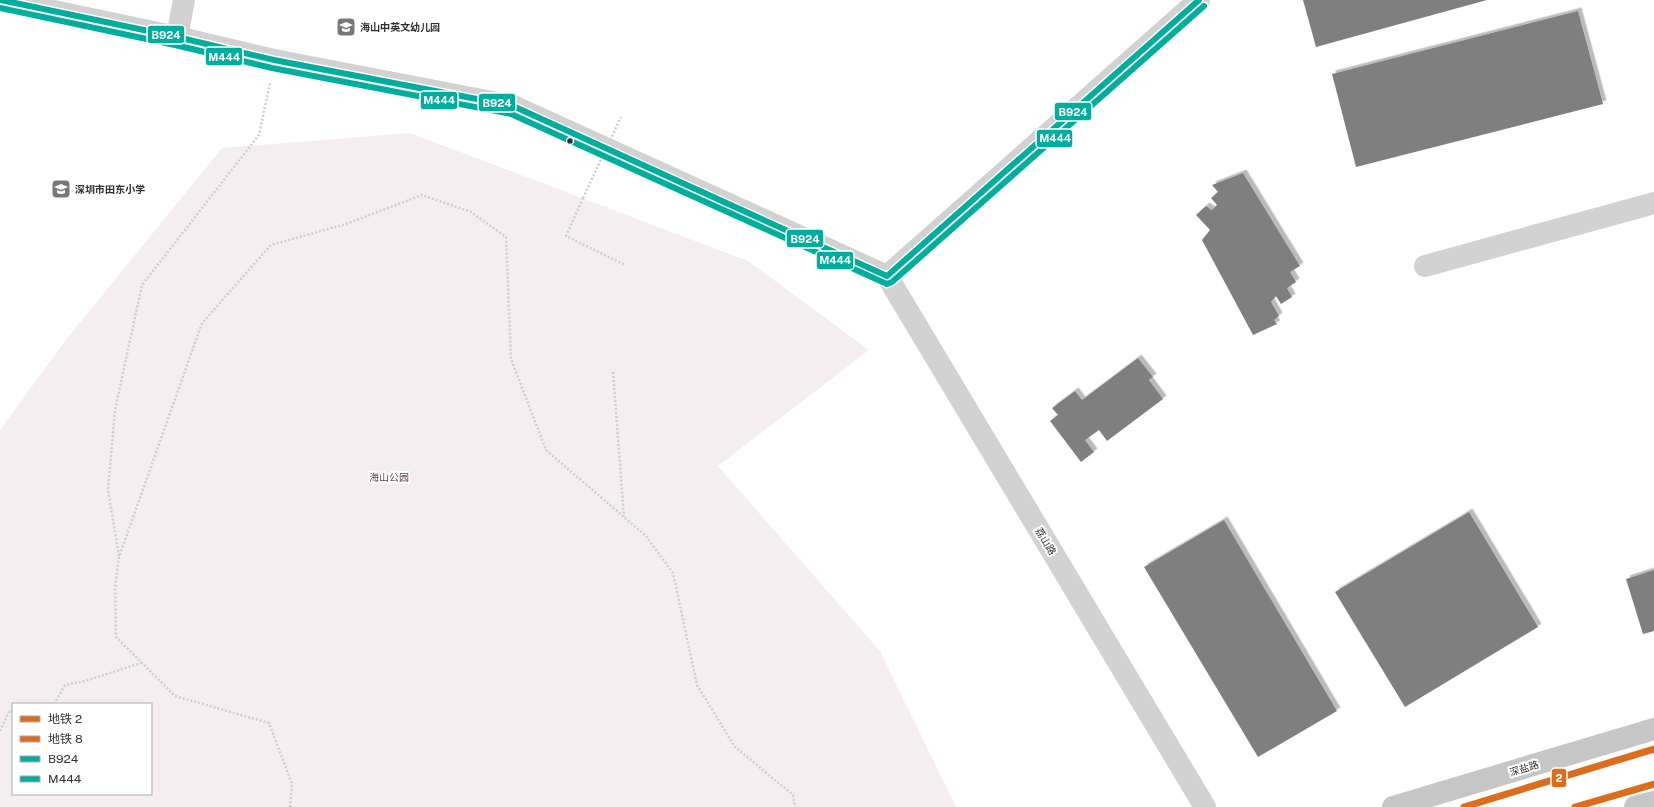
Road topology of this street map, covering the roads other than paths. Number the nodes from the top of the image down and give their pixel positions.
1 (1, 0) edge
2 (184, 0) edge
3 (1199, 0) edge
4 (177, 37) junction
5 (1654, 203) edge
6 (1425, 266) dead end
7 (887, 276) junction
8 (1654, 729) edge
9 (1654, 802) edge
10 (1205, 807) edge
11 (1393, 807) edge
12 (1635, 807) edge

1 - 4 street
2 - 4 street
3 - 7 street
4 - 7 street
5 - 6 street
7 - 10 street, 荔山路
8 - 11 main road, 深盐路
9 - 12 main road

